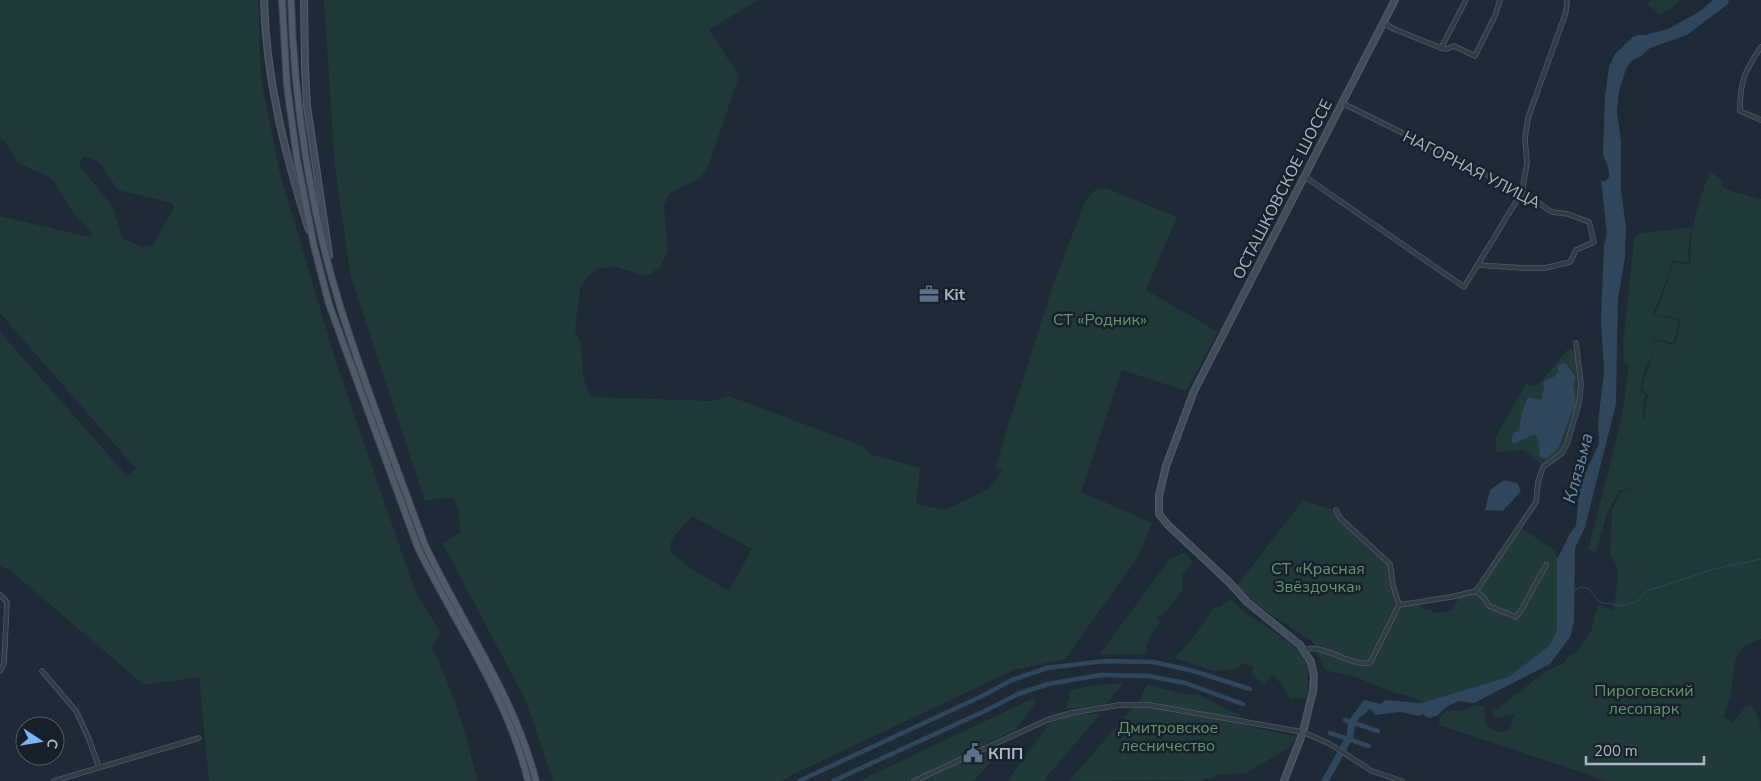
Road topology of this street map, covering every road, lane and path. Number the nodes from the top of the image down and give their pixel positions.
1 (264, 0) edge
2 (282, 0) edge
3 (291, 0) edge
4 (304, 0) edge
5 (1395, 0) edge
6 (1466, 0) edge
7 (1500, 0) edge
8 (1567, 0) edge
9 (1384, 23) junction
10 (1761, 47) edge
11 (1441, 48) junction
12 (1342, 103) junction
13 (1761, 120) edge
14 (1304, 176) junction
15 (1522, 192) junction
16 (314, 246) junction
17 (1477, 265) junction
18 (331, 275) junction
19 (1576, 343) dead end
20 (1336, 510) dead end
21 (1546, 565) dead end
22 (1476, 591) junction
23 (0, 595) edge
24 (1399, 605) junction
25 (1304, 649) junction
26 (0, 671) edge
27 (42, 672) dead end
28 (1303, 732) junction
29 (199, 738) dead end
30 (99, 767) junction
31 (54, 781) edge
32 (528, 781) edge
33 (536, 781) edge
34 (914, 781) edge
35 (1284, 781) edge
36 (1402, 781) edge

1 - 16 main road
2 - 16 main road
3 - 18 main road
4 - 18 main road
5 - 9 main road, ОСТАШКОВСКОЕ ШОССЕ
6 - 11 street
7 - 11 street
8 - 15 street
9 - 11 street
9 - 12 main road, ОСТАШКОВСКОЕ ШОССЕ
10 - 13 street
12 - 14 main road, ОСТАШКОВСКОЕ ШОССЕ
12 - 15 street, НАГОРНАЯ УЛИЦА
14 - 17 street
14 - 25 main road, ОСТАШКОВСКОЕ ШОССЕ
15 - 17 street
15 - 17 street, НАГОРНАЯ УЛИЦА
16 - 32 main road
18 - 33 main road
19 - 22 street
20 - 24 street
21 - 22 street
22 - 24 street
23 - 26 street
24 - 25 street
25 - 28 main road
27 - 30 street
28 - 34 street
28 - 35 main road
28 - 36 street
29 - 30 street
30 - 31 street

